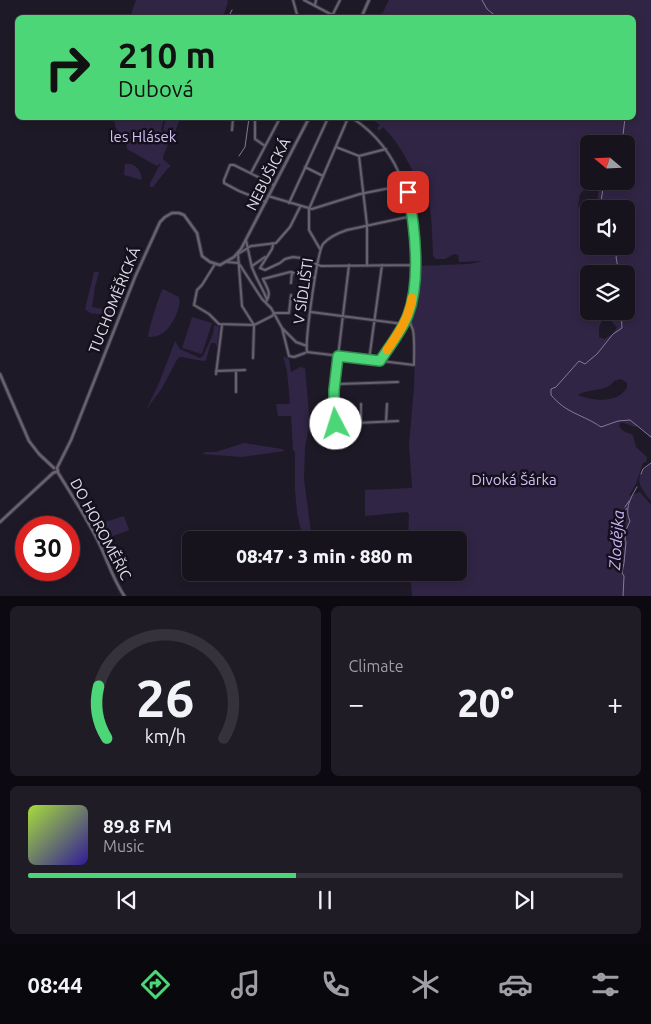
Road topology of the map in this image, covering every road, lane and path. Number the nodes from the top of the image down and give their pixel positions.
1 (293, 0) edge
2 (304, 0) edge
3 (316, 0) edge
4 (340, 0) edge
5 (370, 0) edge
6 (315, 6) junction
7 (297, 15) edge
8 (330, 15) edge
9 (332, 15) edge
10 (362, 15) edge
11 (233, 120) edge
12 (255, 120) edge
13 (279, 120) edge
14 (308, 120) edge
15 (327, 120) edge
16 (347, 120) edge
17 (357, 120) edge
18 (232, 130) dead end
19 (265, 146) junction
20 (335, 146) junction
21 (386, 149) junction
22 (359, 156) junction
23 (305, 167) junction
24 (251, 173) junction
25 (323, 176) junction
26 (263, 179) junction
27 (274, 185) junction
28 (405, 185) junction
29 (363, 194) junction
30 (268, 196) junction
31 (254, 197) junction
32 (266, 202) junction
33 (289, 203) junction
34 (300, 207) junction
35 (309, 209) junction
36 (412, 216) junction
37 (367, 225) junction
38 (246, 240) junction
39 (273, 245) junction
40 (248, 247) junction
41 (320, 250) junction
42 (238, 254) junction
43 (267, 256) junction
44 (227, 262) junction
45 (239, 263) junction
46 (215, 264) junction
47 (317, 265) junction
48 (349, 265) junction
49 (382, 265) junction
50 (416, 265) junction
51 (367, 266) junction
52 (252, 270) junction
53 (292, 272) junction
54 (315, 278) junction
55 (291, 283) dead end
56 (291, 295) dead end
57 (266, 301) junction
58 (311, 312) junction
59 (274, 313) junction
60 (409, 314) junction
61 (343, 316) junction
62 (375, 320) junction
63 (404, 324) junction
64 (222, 325) junction
65 (254, 325) junction
66 (411, 325) junction
67 (282, 328) junction
68 (306, 346) junction
69 (305, 353) dead end
70 (338, 356) junction
71 (253, 358) dead end
72 (369, 360) junction
73 (380, 361) junction
74 (236, 370) junction
75 (245, 370) dead end
76 (0, 374) edge
77 (336, 382) junction
78 (398, 382) dead end
79 (236, 392) dead end
80 (361, 404) dead end
81 (387, 404) dead end
82 (386, 422) junction
83 (362, 424) junction
84 (398, 425) dead end
85 (56, 470) junction
86 (0, 522) edge
87 (125, 596) edge

1 - 7 street
2 - 6 street
3 - 6 street
4 - 9 street
5 - 10 street
6 - 8 street
11 - 18 street
12 - 19 street
13 - 19 street
14 - 27 street, NEBUŠICKÁ
15 - 23 street
16 - 20 street
17 - 21 street
19 - 24 street
20 - 22 street
20 - 25 street
21 - 22 street
21 - 28 street
22 - 29 street
23 - 25 street
23 - 33 street
24 - 26 street
24 - 31 street
25 - 35 street
26 - 27 street
26 - 31 street
27 - 30 street, NEBUŠICKÁ
28 - 29 street
28 - 36 street
29 - 35 street
29 - 37 street
30 - 32 street, NEBUŠICKÁ
30 - 33 street
31 - 32 street
32 - 38 street, NEBUŠICKÁ
33 - 34 street
34 - 35 street
34 - 39 street
35 - 41 street
36 - 37 street, V SÍDLIŠTI
36 - 50 street
37 - 41 street, V SÍDLIŠTI
37 - 51 street
38 - 40 street
38 - 42 street, NEBUŠICKÁ
39 - 40 street
39 - 43 street
40 - 42 street
40 - 52 street
41 - 47 street, V SÍDLIŠTI
42 - 44 street
42 - 45 street
43 - 47 street
43 - 52 street
44 - 45 street
44 - 46 street
45 - 57 street
45 - 65 street
46 - 64 street
46 - 85 street, TUCHOMĚŘICKÁ
47 - 48 street
47 - 54 street, V SÍDLIŠTI
48 - 51 street
48 - 61 street
49 - 50 street
49 - 51 street
49 - 62 street
50 - 60 street
52 - 57 street
53 - 54 street
53 - 55 street
53 - 57 street
54 - 58 street, V SÍDLIŠTI
56 - 59 street
57 - 59 street
58 - 61 street
58 - 68 street, V SÍDLIŠTI
59 - 65 street
59 - 67 street
60 - 63 street
60 - 66 street
61 - 62 street
61 - 70 street
62 - 63 street
62 - 72 street
63 - 66 street
63 - 73 street
64 - 65 street
64 - 74 street
65 - 71 street
66 - 73 street
67 - 68 street
67 - 69 street
68 - 70 street
70 - 72 street
70 - 77 street
72 - 73 street
74 - 75 street
74 - 79 street
76 - 85 street, DO HOROMĚŘIC
77 - 78 street
77 - 83 street
80 - 83 street
81 - 82 street
82 - 83 street
82 - 84 street
85 - 86 street
85 - 87 street, DO HOROMĚŘIC

